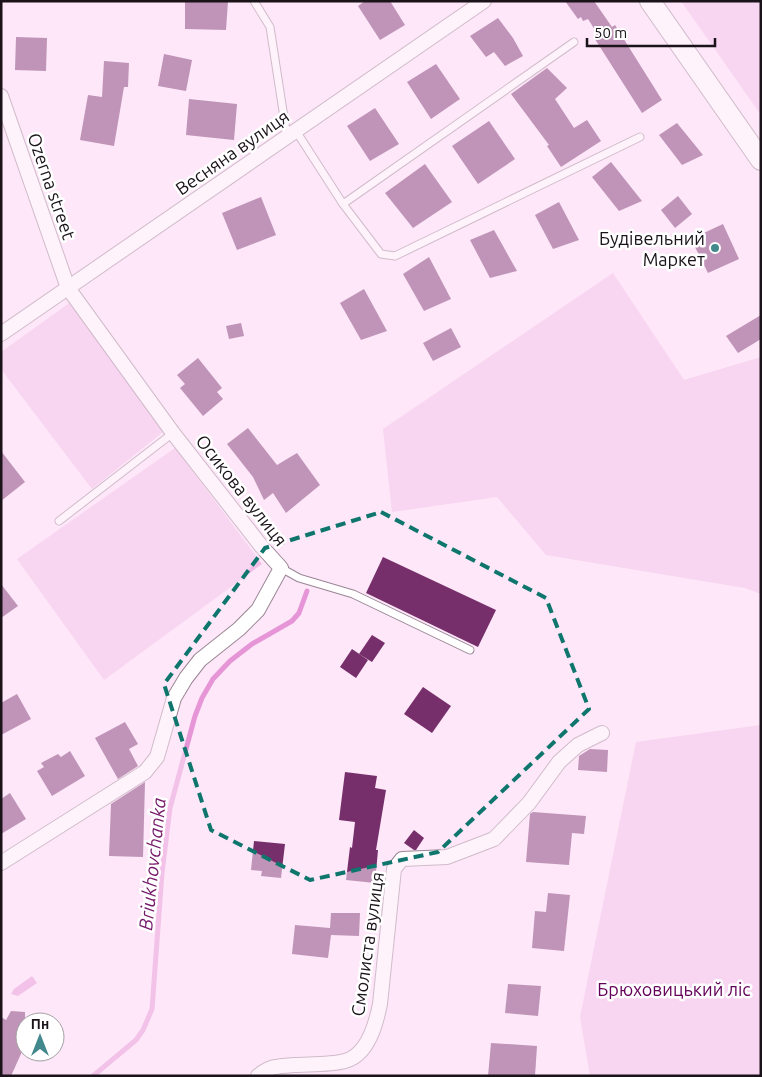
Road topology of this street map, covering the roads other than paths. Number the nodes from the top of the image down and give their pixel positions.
1 (254, 1) edge
2 (484, 1) edge
3 (650, 1) edge
4 (574, 42) dead end
5 (1, 96) edge
6 (292, 134) junction
7 (640, 137) dead end
8 (761, 160) edge
9 (344, 204) junction
10 (68, 288) junction
11 (1, 334) edge
12 (173, 433) junction
13 (58, 521) dead end
14 (281, 568) junction
15 (470, 650) dead end
16 (602, 733) dead end
17 (1, 862) edge
18 (258, 1076) edge

1 - 6 lane
2 - 6 street, Весняна вулиця
3 - 8 main road
4 - 9 lane
5 - 10 street, Ozerna street
6 - 9 lane
6 - 10 street, Весняна вулиця
7 - 9 lane
10 - 11 street, Весняна вулиця
10 - 12 street, Осикова вулиця
12 - 13 lane
12 - 14 street, Осикова вулиця
14 - 15 lane
14 - 17 street, Осикова вулиця
16 - 18 street, Смолиста вулиця

